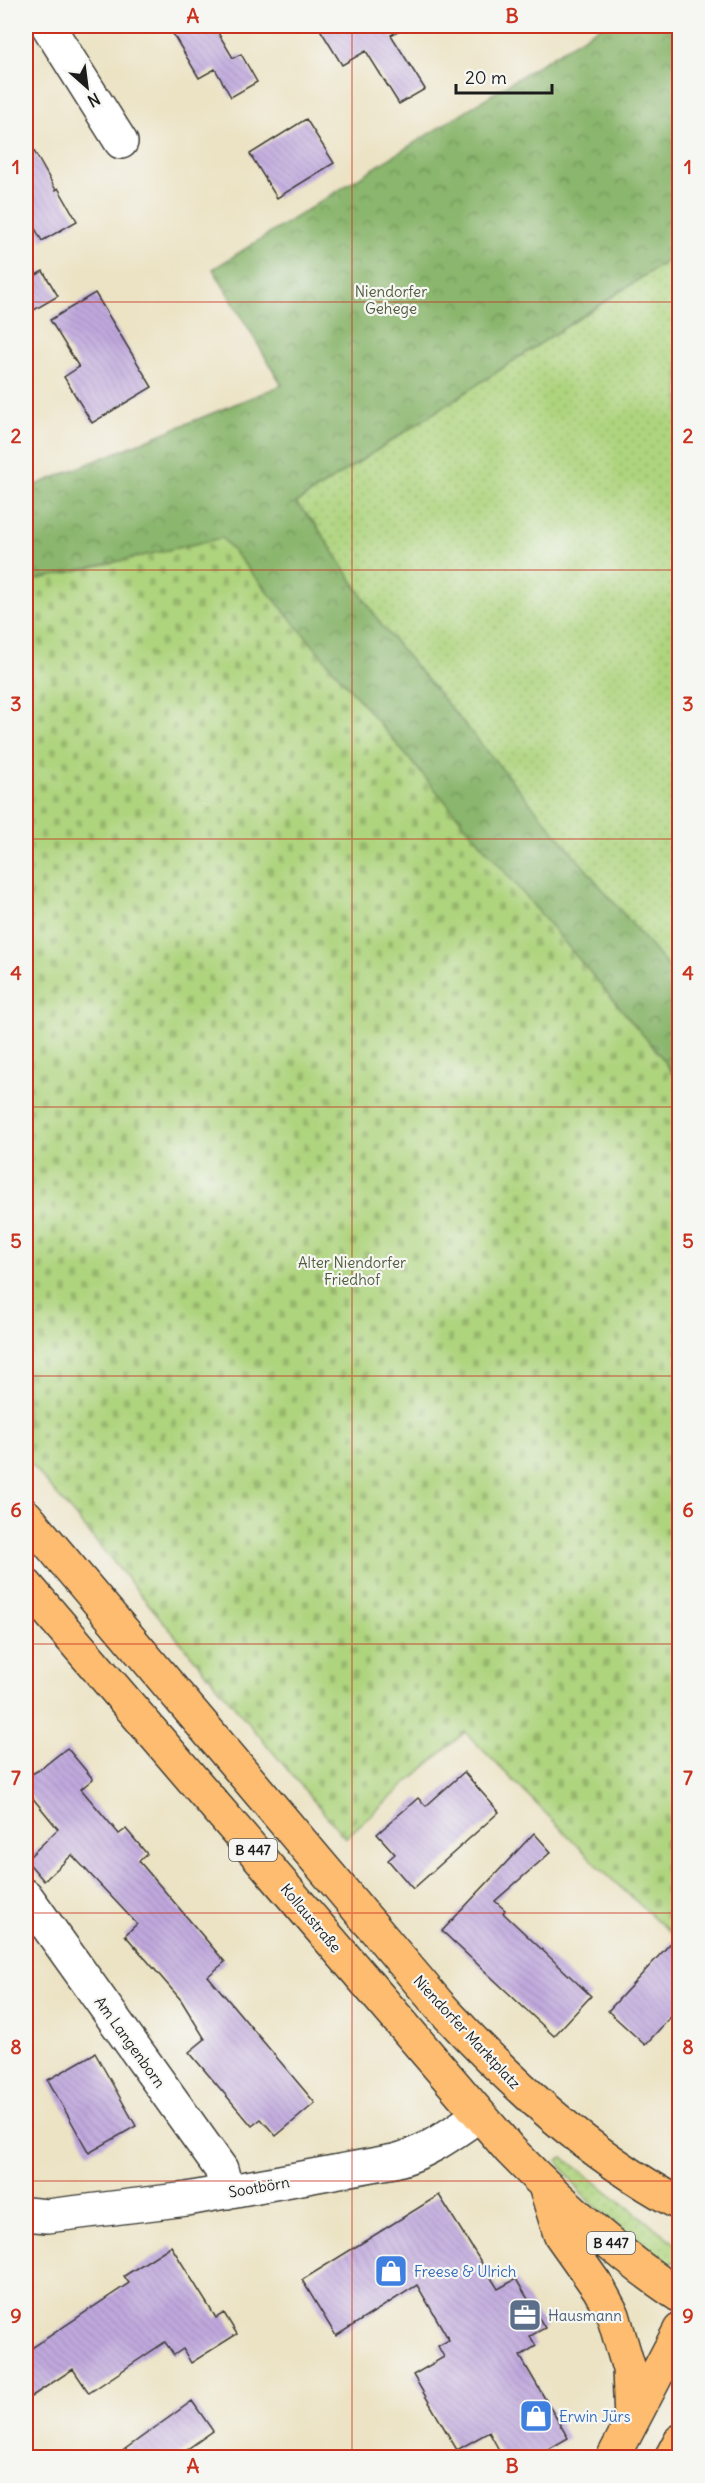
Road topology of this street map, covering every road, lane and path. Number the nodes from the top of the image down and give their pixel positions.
1 (48, 26) edge
2 (121, 142) dead end
3 (26, 1516) edge
4 (26, 1585) edge
5 (26, 1896) edge
6 (479, 2115) junction
7 (545, 2186) junction
8 (227, 2192) junction
9 (680, 2204) edge
10 (26, 2214) edge
11 (680, 2296) edge
12 (680, 2330) edge
13 (631, 2421) junction
14 (680, 2441) edge
15 (613, 2457) edge
16 (671, 2457) edge

1 - 2 street
3 - 9 main road, Niendorfer Marktplatz / B 447
4 - 6 main road, Kollaustraße / B 447
5 - 8 street, Am Langenborn
6 - 7 main road, B 447
6 - 8 street, Sootbörn
7 - 11 main road, B 447
7 - 13 main road
8 - 10 street, Sootbörn
12 - 13 main road
13 - 15 main road
14 - 16 main road

